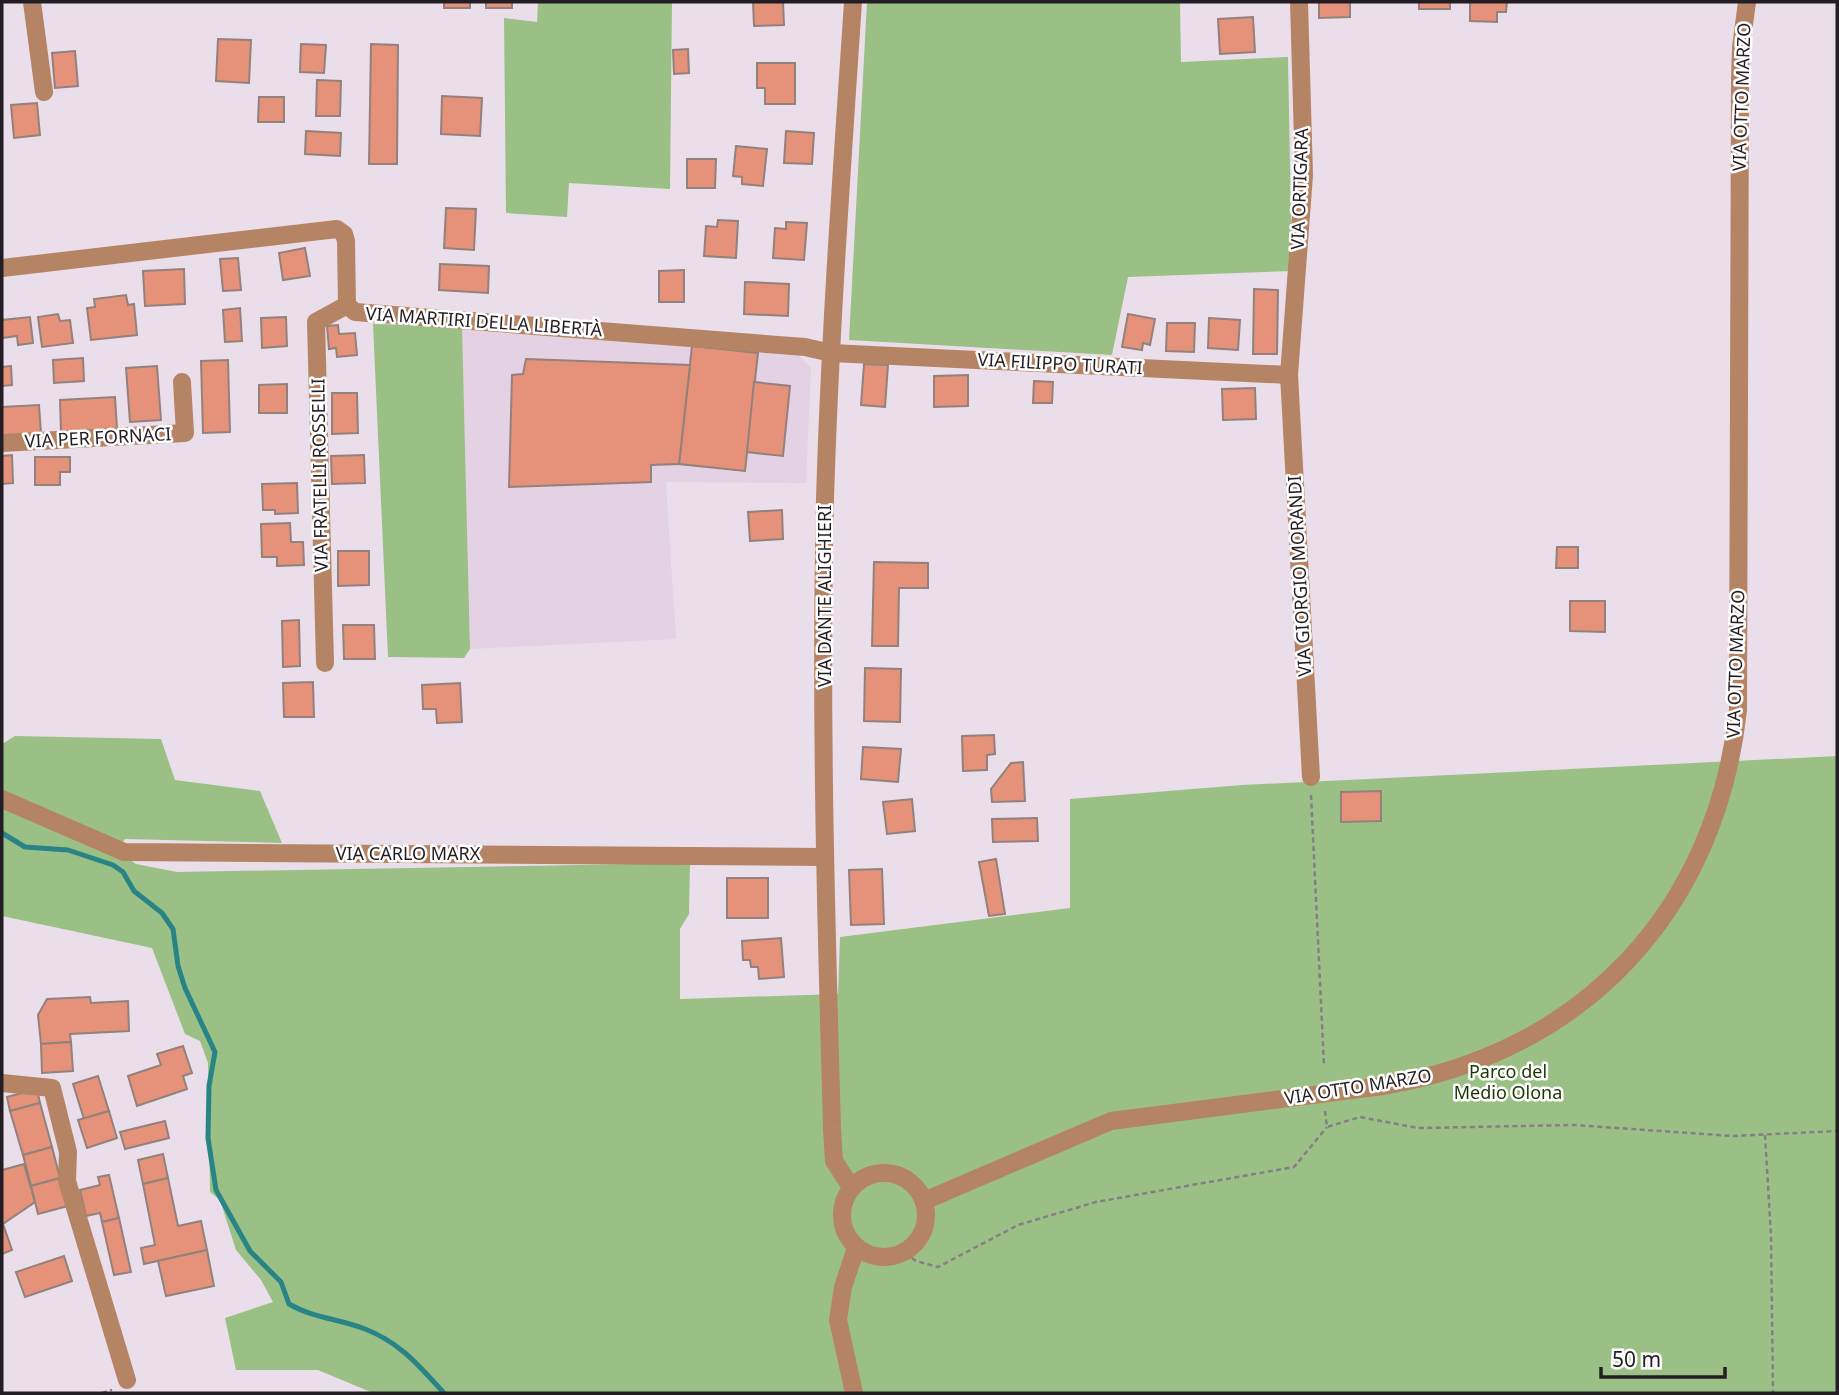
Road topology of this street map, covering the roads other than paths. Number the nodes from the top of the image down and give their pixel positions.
1 (32, 2) edge
2 (853, 2) edge
3 (1299, 2) edge
4 (1748, 2) edge
5 (44, 92) dead end
6 (2, 268) edge
7 (346, 305) junction
8 (831, 353) junction
9 (1289, 375) junction
10 (182, 382) dead end
11 (2, 443) edge
12 (325, 663) dead end
13 (1311, 777) road end
14 (2, 799) edge
15 (824, 857) junction
16 (2, 1083) edge
17 (851, 1187) junction
18 (924, 1200) junction
19 (856, 1248) junction
20 (127, 1380) dead end
21 (854, 1393) edge

1 - 5 street
2 - 8 street, VIA DANTE ALIGHIERI
3 - 9 street, VIA ORTIGARA
4 - 18 street, VIA OTTO MARZO
6 - 7 street, VIA MARTIRI DELLA LIBERTÀ
7 - 8 street, VIA MARTIRI DELLA LIBERTÀ
7 - 12 street, VIA FRATELLI ROSSELLI
8 - 9 street, VIA FILIPPO TURATI
8 - 15 street, VIA DANTE ALIGHIERI
9 - 13 street, VIA GIORGIO MORANDI
10 - 11 street, VIA PER FORNACI
14 - 15 street, VIA CARLO MARX
15 - 17 street, VIA DANTE ALIGHIERI
16 - 20 street
17 - 18 street
17 - 19 street
18 - 19 street
19 - 21 street

